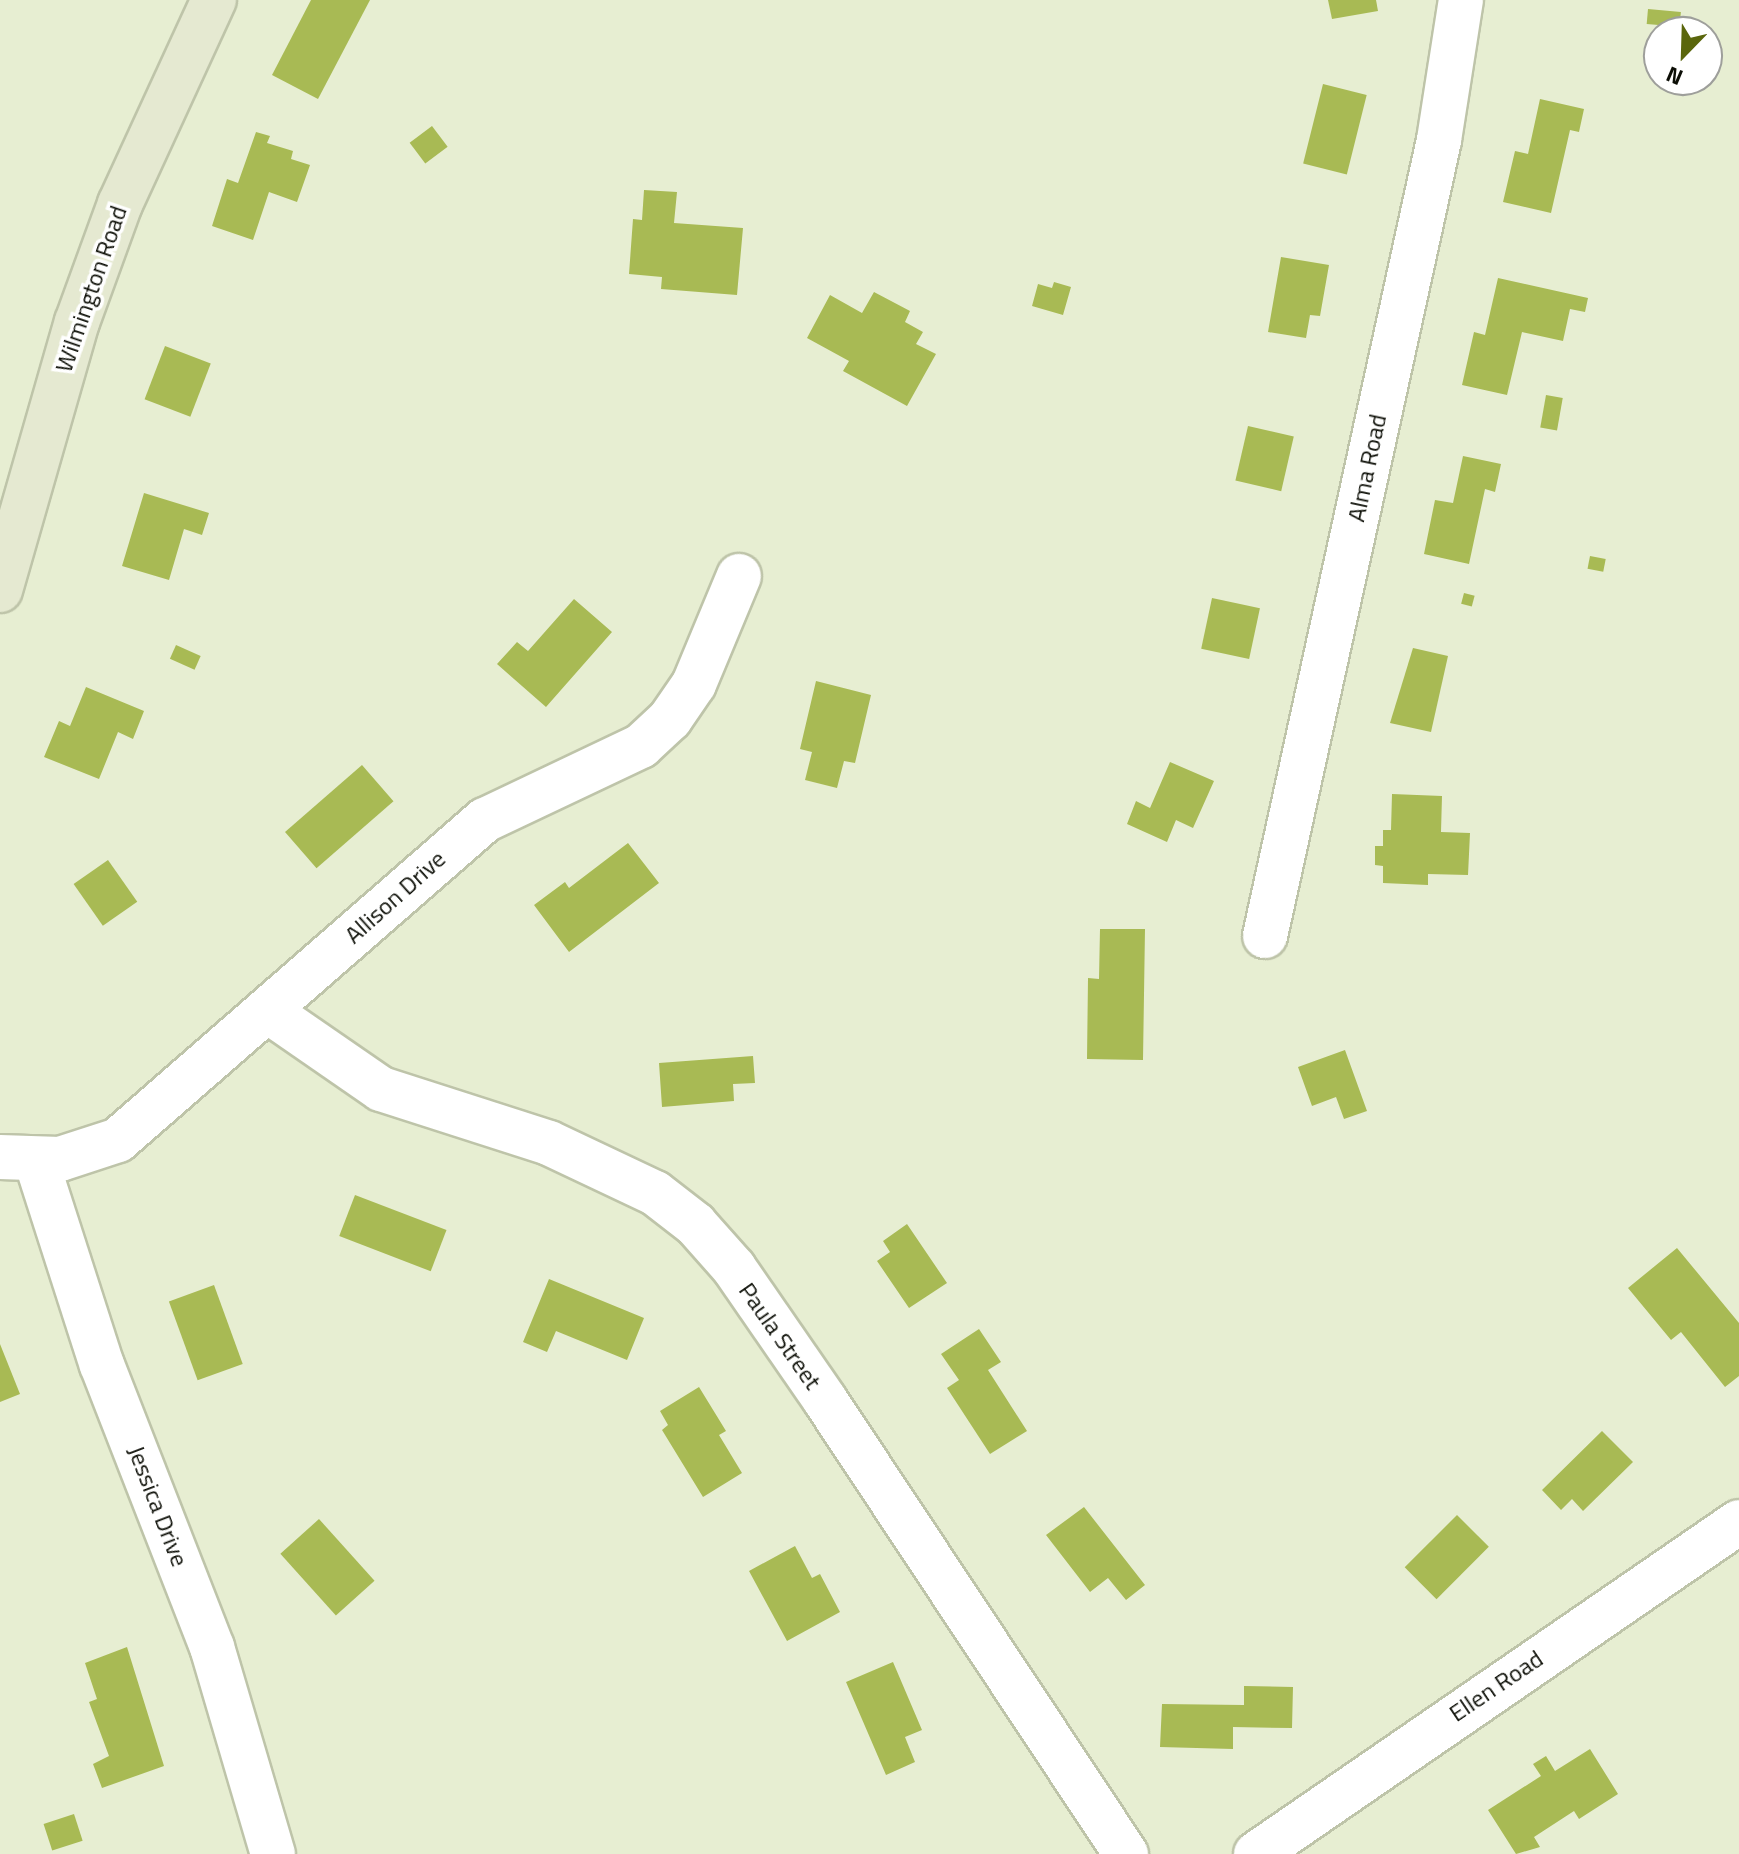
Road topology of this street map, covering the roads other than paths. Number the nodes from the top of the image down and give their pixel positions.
1 (214, 0) edge
2 (1461, 0) edge
3 (739, 576) dead end
4 (0, 590) edge
5 (1265, 936) dead end
6 (268, 1011) junction
7 (18, 1159) edge
8 (1739, 1522) edge
9 (273, 1854) edge
10 (1126, 1854) edge
11 (1256, 1854) edge

1 - 4 main road, Wilmington Road
2 - 5 street, Alma Road
3 - 6 street, Allison Drive
6 - 7 street, Allison Drive
6 - 10 street, Paula Street
7 - 9 street, Jessica Drive
8 - 11 street, Ellen Road

